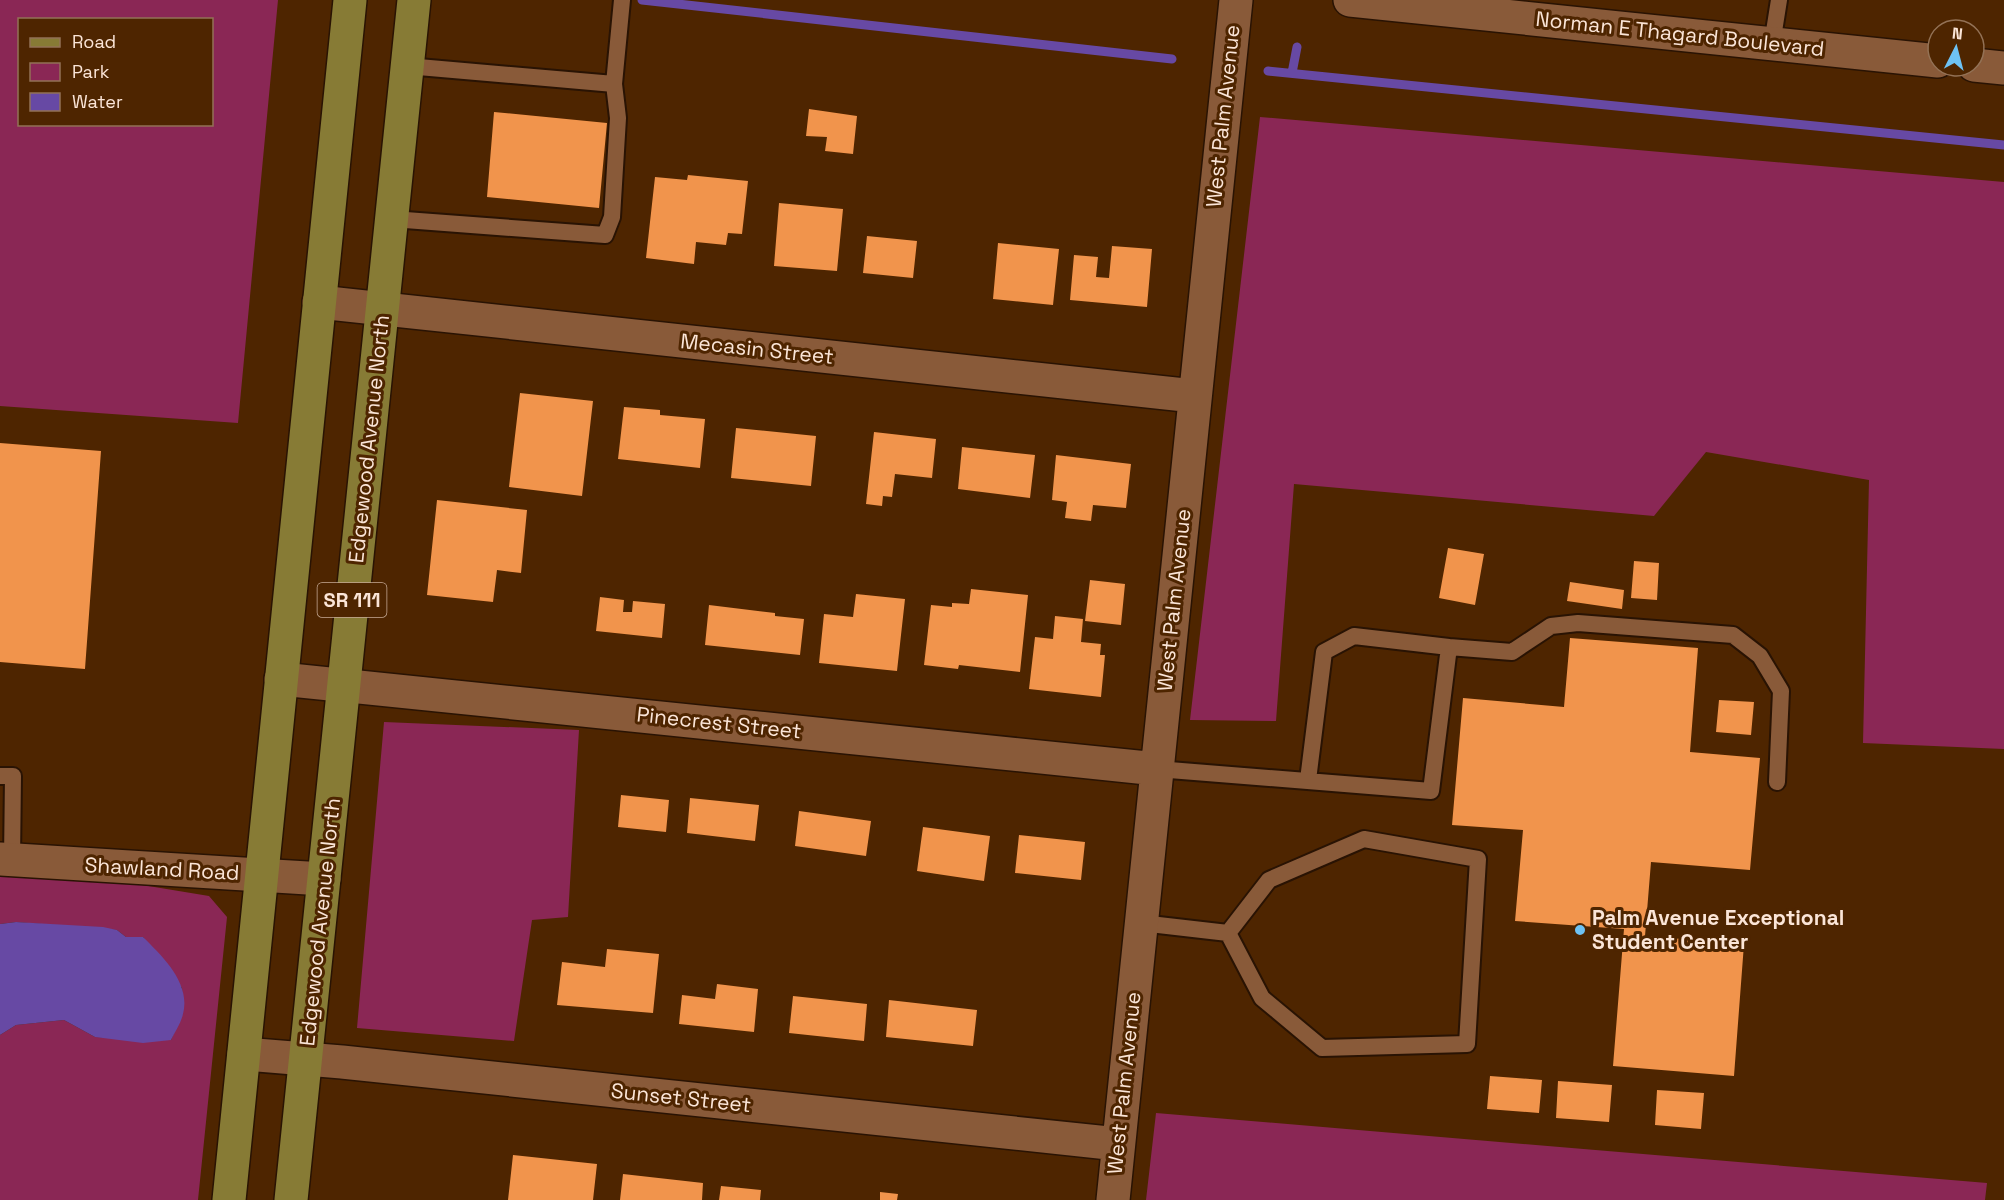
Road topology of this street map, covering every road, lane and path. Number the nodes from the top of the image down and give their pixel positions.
1 (350, 0) edge
2 (414, 0) edge
3 (622, 0) edge
4 (1236, 0) edge
5 (1350, 0) edge
6 (1779, 0) edge
7 (1772, 44) junction
8 (1926, 61) edge
9 (407, 66) junction
10 (1986, 67) edge
11 (2004, 69) edge
12 (614, 84) junction
13 (392, 219) junction
14 (320, 302) junction
15 (382, 309) junction
16 (1194, 396) junction
17 (1449, 647) junction
18 (281, 679) junction
19 (344, 684) junction
20 (1157, 769) junction
21 (0, 776) edge
22 (1308, 780) junction
23 (1777, 782) dead end
24 (6, 859) edge
25 (262, 875) junction
26 (324, 879) junction
27 (1141, 923) junction
28 (1228, 933) junction
29 (244, 1054) junction
30 (305, 1059) junction
31 (1118, 1144) junction
32 (229, 1200) edge
33 (291, 1200) edge
34 (1113, 1200) edge

1 - 14 main road, SR 111
2 - 9 main road, Edgewood Avenue North / SR 111
3 - 12 lane
4 - 16 street, West Palm Avenue
5 - 7 street, Norman E Thagard Boulevard
6 - 7 lane
7 - 8 street, Norman E Thagard Boulevard
9 - 12 lane
9 - 13 main road, Edgewood Avenue North / SR 111
10 - 11 street
12 - 13 lane
13 - 15 main road, Edgewood Avenue North / SR 111
14 - 15 street, Mecasin Street
14 - 18 main road, SR 111
15 - 16 street, Mecasin Street
15 - 19 main road, Edgewood Avenue North / SR 111
16 - 20 street, West Palm Avenue
17 - 22 lane
17 - 22 lane
17 - 23 lane
18 - 19 street, Pinecrest Street
18 - 25 main road, SR 111
19 - 20 street, Pinecrest Street
19 - 26 main road, Edgewood Avenue North / SR 111
20 - 22 lane
20 - 27 street, West Palm Avenue
21 - 24 lane
24 - 25 street, Shawland Road
25 - 26 street, Shawland Road
25 - 29 main road, SR 111
26 - 30 main road, Edgewood Avenue North / SR 111
27 - 28 lane
27 - 31 street, West Palm Avenue
28 - 28 lane
29 - 30 street, Sunset Street
29 - 32 main road, SR 111
30 - 31 street, Sunset Street
30 - 33 main road, Edgewood Avenue North / SR 111
31 - 34 street, West Palm Avenue

